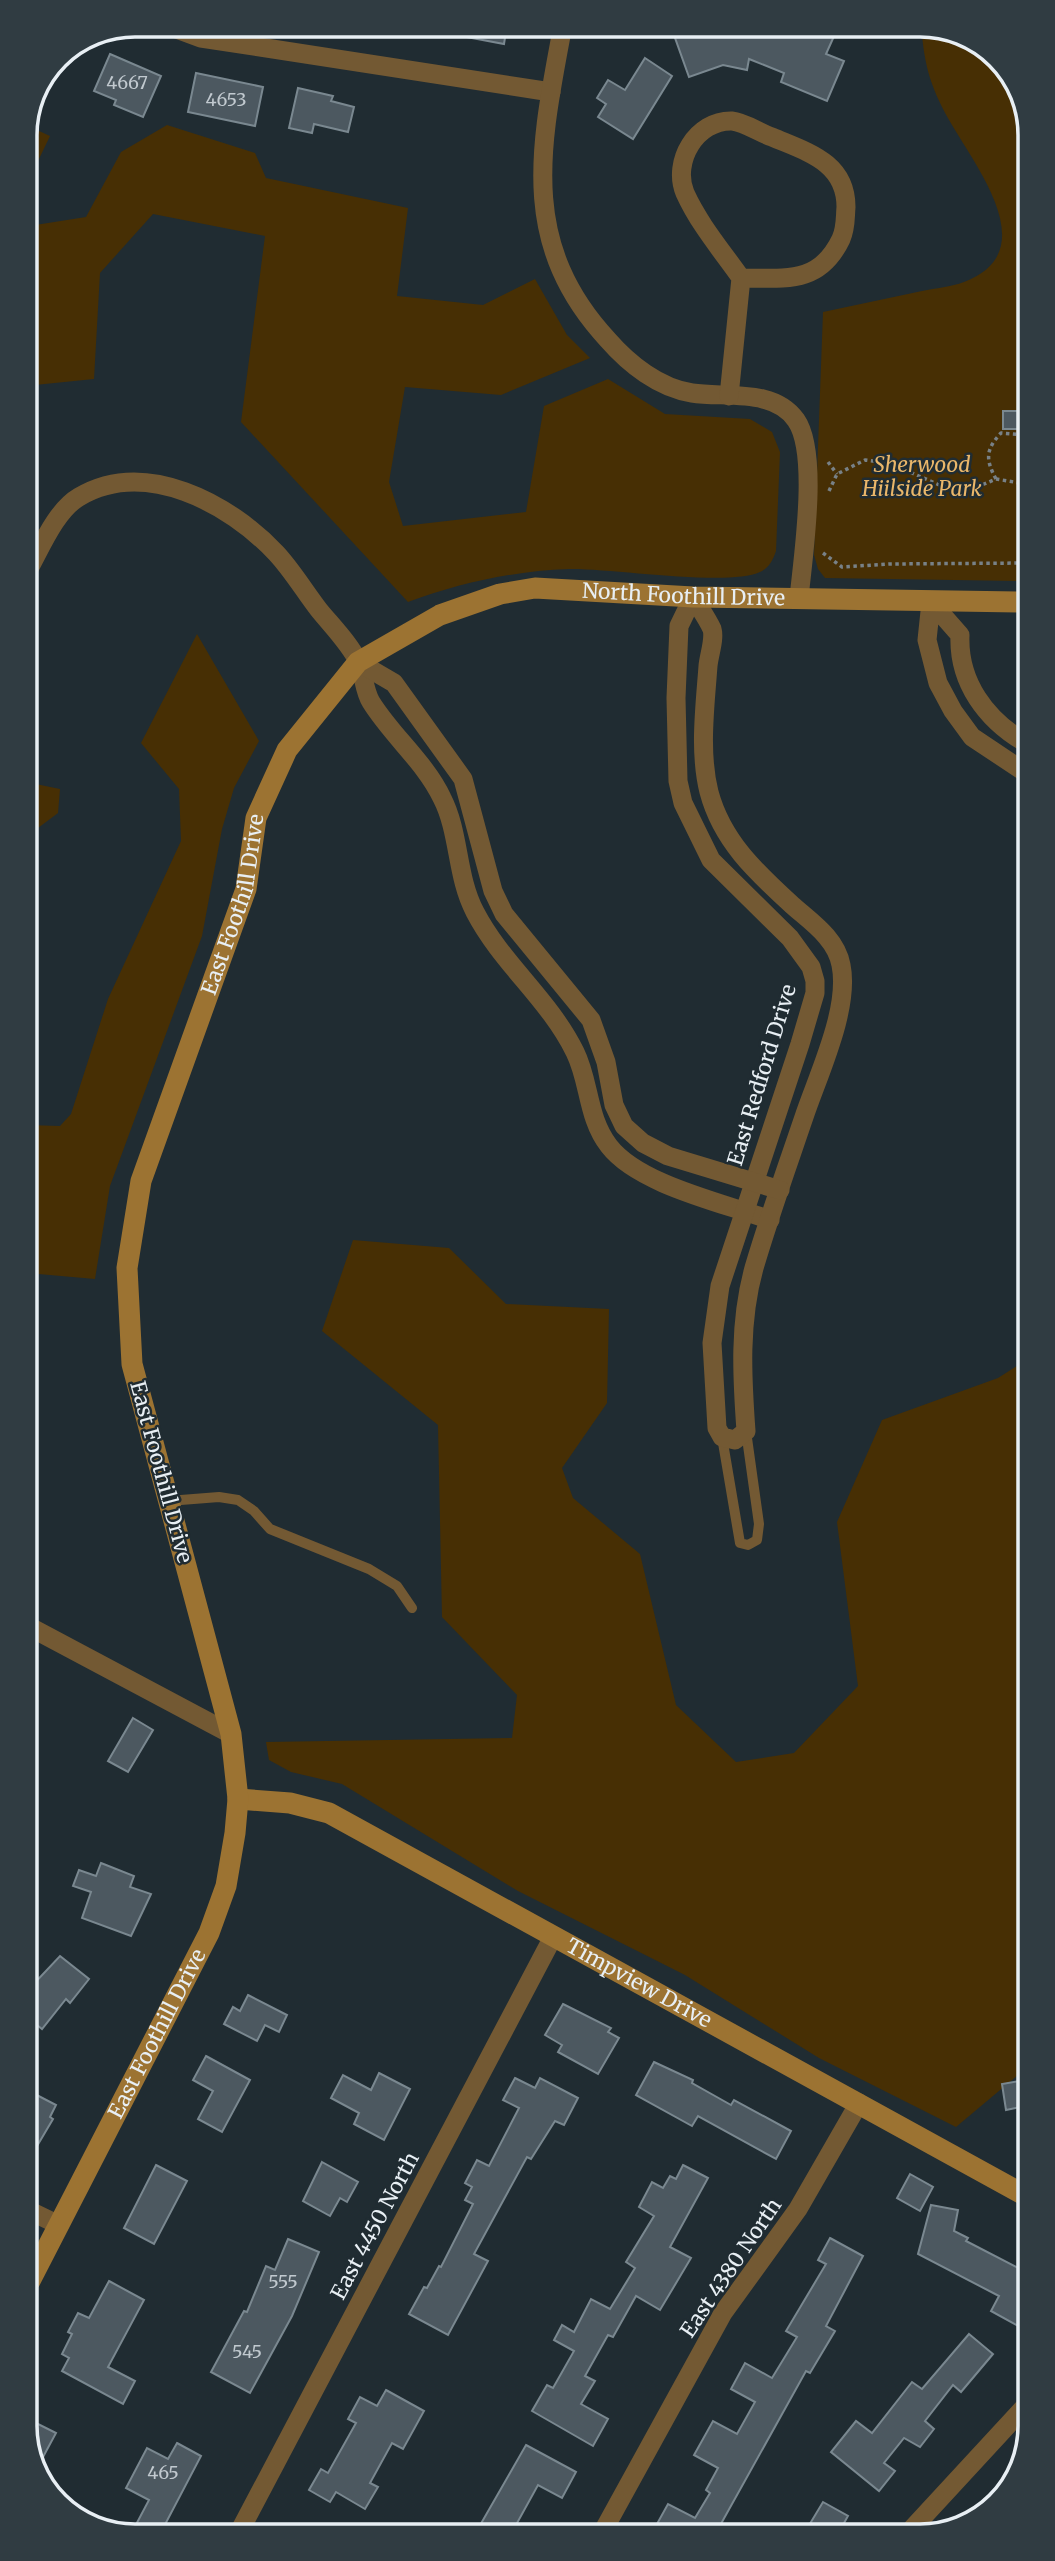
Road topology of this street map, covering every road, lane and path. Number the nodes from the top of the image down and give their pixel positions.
1 (198, 37) edge
2 (561, 37) edge
3 (551, 92) junction
4 (741, 278) junction
5 (729, 396) junction
6 (1018, 433) edge
7 (996, 480) junction
8 (1018, 483) edge
9 (827, 495) dead end
10 (823, 541) dead end
11 (37, 556) edge
12 (1018, 563) edge
13 (693, 597) junction
14 (799, 598) junction
15 (931, 602) junction
16 (1018, 602) edge
17 (358, 662) junction
18 (968, 681) junction
19 (943, 692) junction
20 (1018, 736) edge
21 (1018, 768) edge
22 (753, 1182) junction
23 (780, 1190) junction
24 (744, 1210) junction
25 (770, 1220) junction
26 (746, 1431) junction
27 (722, 1437) junction
28 (168, 1502) junction
29 (412, 1608) dead end
30 (37, 1631) edge
31 (231, 1734) junction
32 (238, 1799) junction
33 (553, 1937) junction
34 (859, 2103) junction
35 (1018, 2191) edge
36 (37, 2214) edge
37 (58, 2225) junction
38 (37, 2267) edge
39 (1018, 2414) edge
40 (243, 2524) edge
41 (607, 2524) edge
42 (916, 2524) edge

1 - 3 street
2 - 3 street
3 - 5 street
4 - 4 street
4 - 5 street
5 - 14 street
6 - 7 path
7 - 8 path
7 - 9 path
10 - 12 path
11 - 17 street
13 - 14 street, North Foothill Drive
13 - 17 street, North Foothill Drive
13 - 22 street, East Redford Drive
13 - 23 street
14 - 15 street, North Foothill Drive
15 - 16 street, North Foothill Drive
15 - 18 street
15 - 19 street
17 - 22 street
17 - 24 street
17 - 28 street, East Foothill Drive
18 - 19 street
18 - 20 street
19 - 21 street
22 - 23 street
22 - 24 street, East Redford Drive
23 - 25 street
24 - 25 street
24 - 27 street, East Redford Drive
25 - 26 street
26 - 27 street
26 - 27 lane
28 - 29 lane
28 - 31 street, East Foothill Drive
30 - 31 street
31 - 32 street, East Foothill Drive
32 - 33 street, Timpview Drive
32 - 37 street, East Foothill Drive
33 - 34 street, Timpview Drive
33 - 40 street, East 4450 North
34 - 35 street, Timpview Drive
34 - 41 street, East 4380 North
36 - 37 street
37 - 38 street, East Foothill Drive
39 - 42 street

